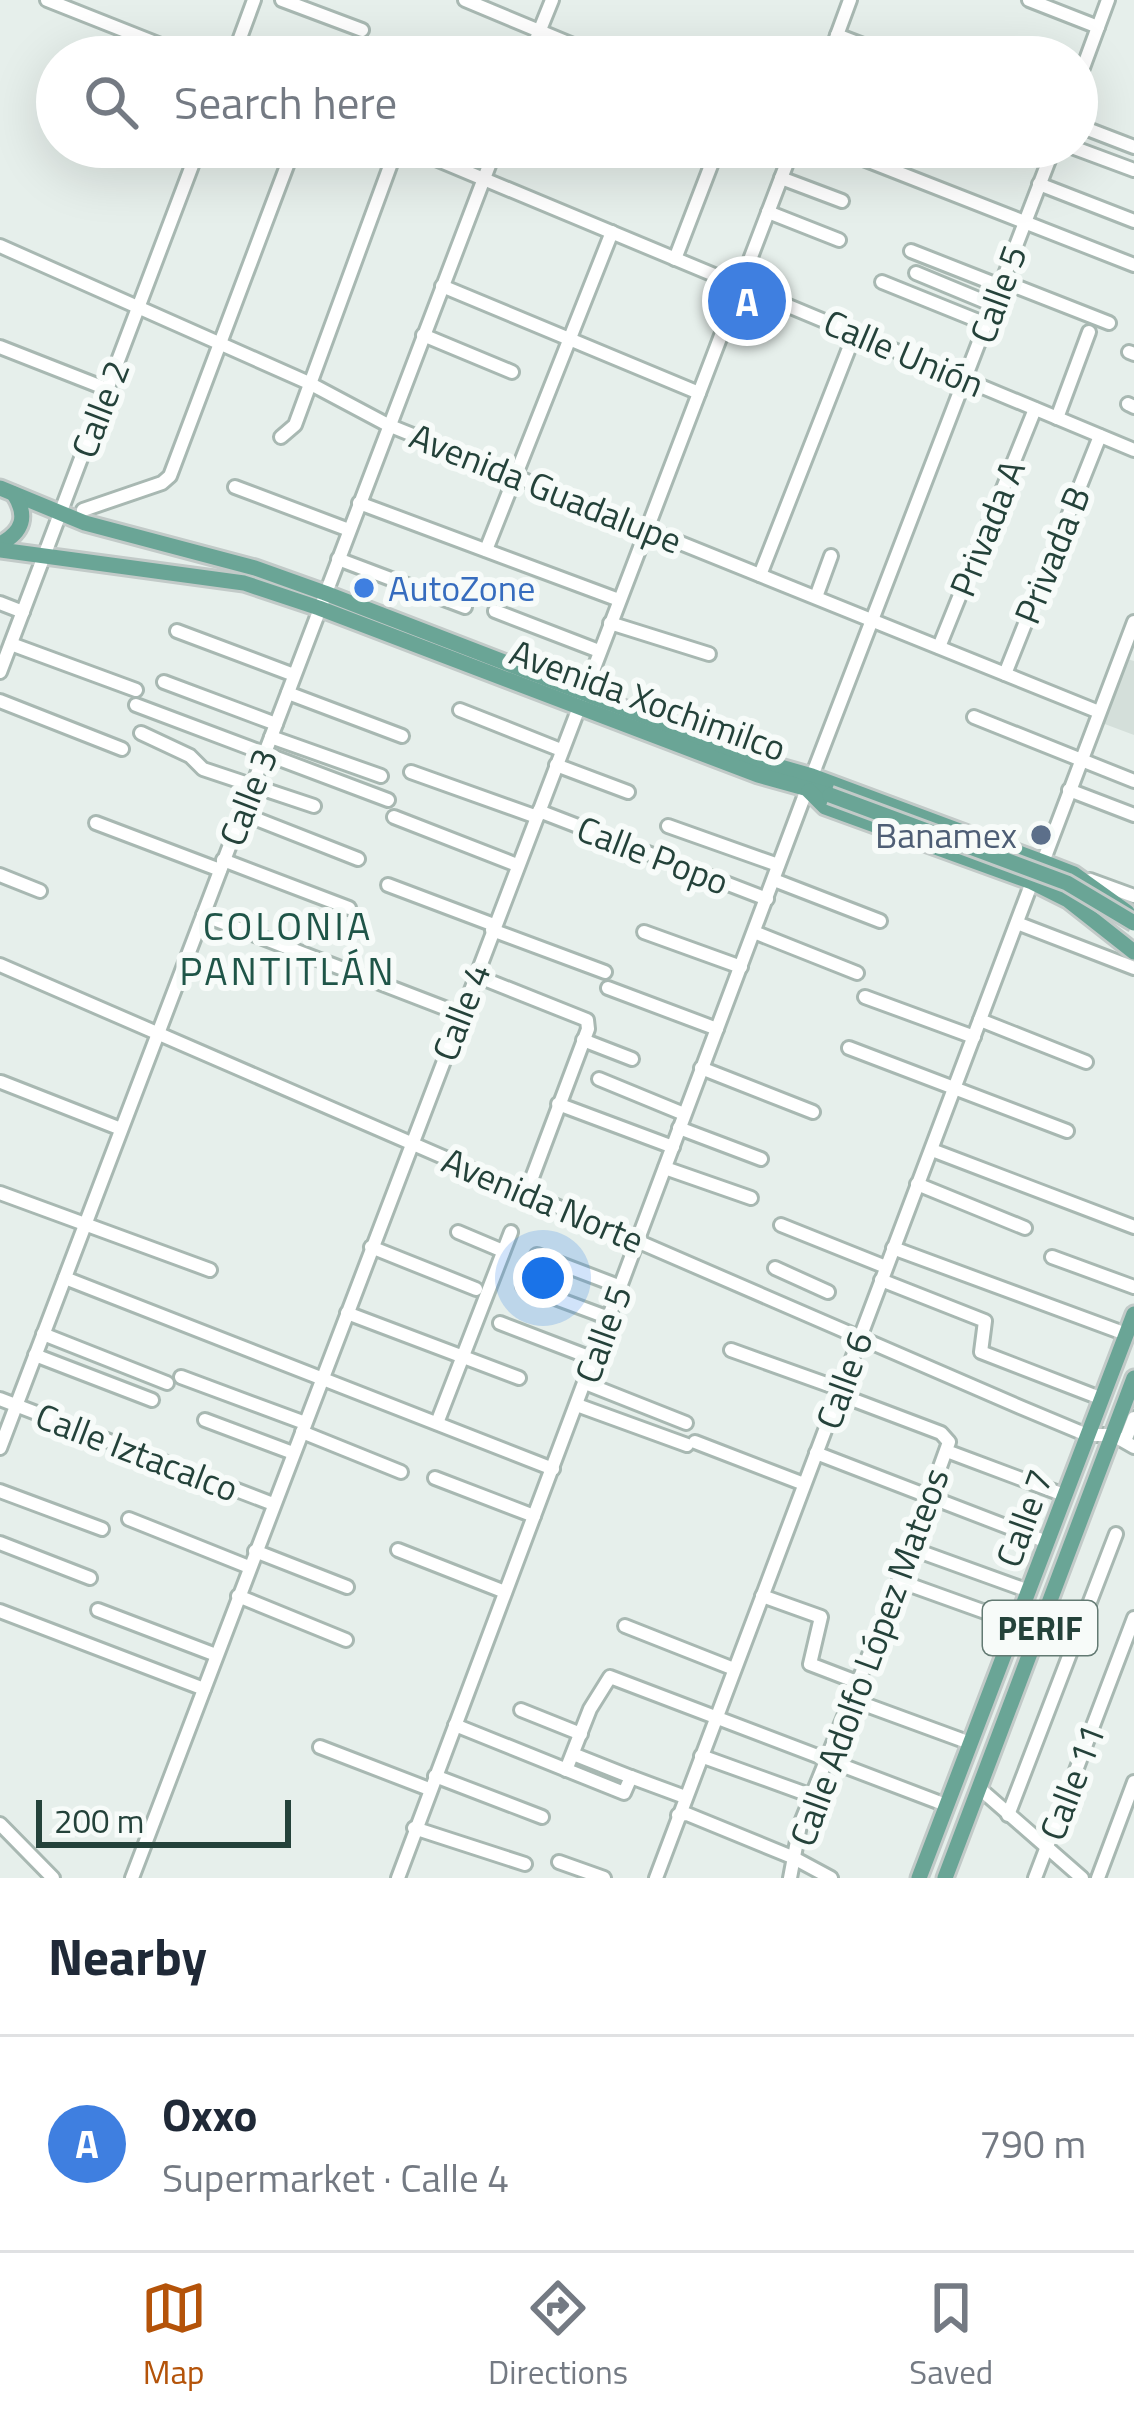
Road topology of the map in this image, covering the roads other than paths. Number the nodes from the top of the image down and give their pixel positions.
1 (47, 0) edge
2 (254, 0) edge
3 (282, 0) edge
4 (465, 0) edge
5 (552, 0) edge
6 (850, 0) edge
7 (1029, 0) edge
8 (1108, 0) edge
9 (1098, 27) junction
10 (362, 30) dead end
11 (539, 31) junction
12 (837, 35) edge
13 (138, 36) edge
14 (240, 36) edge
15 (537, 36) edge
16 (551, 36) edge
17 (1095, 36) edge
18 (1098, 133) edge
19 (1134, 147) edge
20 (1098, 157) edge
21 (191, 168) edge
22 (285, 168) edge
23 (389, 168) edge
24 (458, 168) edge
25 (488, 168) edge
26 (710, 168) edge
27 (785, 168) edge
28 (886, 168) edge
29 (1045, 168) edge
30 (1134, 170) edge
31 (781, 178) junction
32 (484, 179) junction
33 (1039, 184) junction
34 (842, 201) dead end
35 (768, 212) junction
36 (1134, 221) edge
37 (1024, 222) junction
38 (612, 232) junction
39 (839, 240) dead end
40 (0, 246) edge
41 (911, 250) dead end
42 (675, 259) junction
43 (1134, 265) edge
44 (916, 273) dead end
45 (882, 282) dead end
46 (1001, 284) junction
47 (740, 285) junction
48 (442, 286) junction
49 (993, 305) junction
50 (140, 307) junction
51 (1109, 323) dead end
52 (986, 324) junction
53 (1089, 332) dead end
54 (855, 333) junction
55 (423, 335) junction
56 (569, 340) junction
57 (220, 342) junction
58 (0, 347) edge
59 (512, 372) dead end
60 (966, 379) junction
61 (309, 383) junction
62 (107, 389) junction
63 (699, 393) junction
64 (1035, 409) junction
65 (1057, 418) junction
66 (388, 425) junction
67 (1100, 436) junction
68 (281, 437) dead end
69 (1134, 451) edge
70 (515, 476) junction
71 (235, 487) dead end
72 (7, 491) edge
73 (359, 503) junction
74 (83, 510) dead end
75 (60, 514) junction
76 (646, 529) junction
77 (349, 530) junction
78 (0, 547) edge
79 (486, 550) junction
80 (44, 556) junction
81 (830, 556) dead end
82 (338, 560) junction
83 (760, 575) junction
84 (816, 596) junction
85 (322, 600) junction
86 (619, 600) junction
87 (0, 603) edge
88 (465, 607) dead end
89 (495, 611) dead end
90 (23, 612) junction
91 (872, 619) junction
92 (1134, 622) edge
93 (610, 623) junction
94 (177, 631) dead end
95 (11, 644) junction
96 (939, 647) junction
97 (599, 651) junction
98 (709, 654) dead end
99 (2, 663) edge
100 (1005, 674) junction
101 (294, 675) junction
102 (164, 682) dead end
103 (136, 689) dead end
104 (288, 693) junction
105 (0, 701) edge
106 (581, 701) junction
107 (136, 705) dead end
108 (460, 710) dead end
109 (1099, 712) junction
110 (974, 717) dead end
111 (273, 730) junction
112 (141, 733) dead end
113 (402, 736) dead end
114 (122, 749) dead end
115 (561, 750) junction
116 (264, 754) junction
117 (1082, 760) junction
118 (556, 765) junction
119 (411, 772) dead end
120 (381, 776) dead end
121 (1134, 781) edge
122 (809, 783) junction
123 (252, 786) junction
124 (1070, 790) junction
125 (628, 792) dead end
126 (388, 800) dead end
127 (314, 806) dead end
128 (241, 813) junction
129 (538, 814) junction
130 (1134, 815) edge
131 (394, 817) dead end
132 (96, 823) dead end
133 (668, 826) dead end
134 (358, 859) dead end
135 (1043, 862) junction
136 (222, 865) junction
137 (518, 865) junction
138 (778, 865) junction
139 (1074, 874) junction
140 (0, 875) edge
141 (773, 880) junction
142 (1032, 882) junction
143 (388, 885) dead end
144 (40, 891) dead end
145 (1134, 896) edge
146 (766, 898) junction
147 (349, 908) dead end
148 (203, 915) junction
149 (880, 921) dead end
150 (1134, 921) edge
151 (1017, 923) junction
152 (493, 927) junction
153 (644, 932) dead end
154 (754, 932) junction
155 (1134, 941) edge
156 (1134, 952) edge
157 (0, 964) edge
158 (741, 967) junction
159 (1134, 968) edge
160 (605, 972) dead end
161 (857, 973) dead end
162 (474, 975) junction
163 (608, 988) dead end
164 (865, 997) dead end
165 (460, 1014) junction
166 (980, 1020) junction
167 (717, 1029) junction
168 (158, 1034) junction
169 (974, 1036) junction
170 (583, 1040) junction
171 (849, 1048) dead end
172 (632, 1059) dead end
173 (1086, 1062) dead end
174 (701, 1068) junction
175 (599, 1079) dead end
176 (1, 1082) edge
177 (956, 1088) junction
178 (559, 1104) junction
179 (813, 1112) dead end
180 (684, 1114) junction
181 (679, 1128) junction
182 (121, 1129) junction
183 (1067, 1131) dead end
184 (411, 1144) junction
185 (932, 1150) junction
186 (668, 1158) junction
187 (761, 1159) dead end
188 (917, 1184) junction
189 (526, 1191) junction
190 (0, 1193) edge
191 (751, 1195) dead end
192 (85, 1222) junction
193 (782, 1226) dead end
194 (1134, 1226) edge
195 (1025, 1228) dead end
196 (458, 1232) dead end
197 (511, 1232) dead end
198 (638, 1240) junction
199 (371, 1247) junction
200 (893, 1248) junction
201 (502, 1251) junction
202 (537, 1255) dead end
203 (1052, 1257) dead end
204 (775, 1268) dead end
205 (210, 1270) dead end
206 (883, 1274) junction
207 (65, 1278) junction
208 (802, 1280) junction
209 (523, 1286) dead end
210 (621, 1287) junction
211 (1134, 1287) edge
212 (476, 1288) dead end
213 (828, 1292) dead end
214 (792, 1309) junction
215 (347, 1313) junction
216 (609, 1318) junction
217 (1132, 1321) edge
218 (500, 1323) dead end
219 (43, 1334) junction
220 (860, 1336) junction
221 (731, 1350) dead end
222 (35, 1355) junction
223 (461, 1356) junction
224 (594, 1359) junction
225 (181, 1377) dead end
226 (519, 1378) dead end
227 (1134, 1378) edge
228 (322, 1379) junction
229 (167, 1383) dead end
230 (585, 1383) junction
231 (839, 1392) junction
232 (1100, 1398) junction
233 (0, 1399) edge
234 (152, 1400) dead end
235 (577, 1405) junction
236 (17, 1406) junction
237 (1134, 1418) edge
238 (206, 1420) dead end
239 (686, 1423) dead end
240 (437, 1424) junction
241 (303, 1428) junction
242 (1087, 1435) junction
243 (1124, 1441) edge
244 (0, 1448) edge
245 (293, 1453) junction
246 (952, 1453) dead end
247 (816, 1454) junction
248 (553, 1469) junction
249 (401, 1472) dead end
250 (435, 1478) dead end
251 (804, 1484) junction
252 (0, 1491) edge
253 (1064, 1495) junction
254 (929, 1498) junction
255 (273, 1504) junction
256 (534, 1516) junction
257 (129, 1520) dead end
258 (103, 1529) dead end
259 (1116, 1534) dead end
260 (1047, 1542) junction
261 (0, 1543) edge
262 (910, 1548) junction
263 (398, 1550) dead end
264 (255, 1551) junction
265 (249, 1567) junction
266 (90, 1578) dead end
267 (898, 1581) junction
268 (347, 1587) dead end
269 (1029, 1591) junction
270 (505, 1592) junction
271 (238, 1596) junction
272 (762, 1596) junction
273 (98, 1610) dead end
274 (0, 1611) edge
275 (1134, 1618) edge
276 (1016, 1623) junction
277 (625, 1626) dead end
278 (346, 1640) dead end
279 (216, 1655) junction
280 (734, 1669) junction
281 (857, 1682) junction
282 (204, 1689) junction
283 (850, 1699) junction
284 (521, 1710) dead end
285 (716, 1718) junction
286 (454, 1725) junction
287 (580, 1734) junction
288 (970, 1743) junction
289 (320, 1748) dead end
290 (573, 1754) junction
291 (701, 1756) junction
292 (826, 1760) junction
293 (566, 1770) junction
294 (631, 1777) junction
295 (432, 1782) junction
296 (1134, 1782) edge
297 (979, 1788) junction
298 (812, 1796) junction
299 (686, 1797) junction
300 (946, 1805) junction
301 (678, 1815) junction
302 (1008, 1815) junction
303 (542, 1817) dead end
304 (0, 1824) edge
305 (414, 1828) junction
306 (1047, 1847) junction
307 (792, 1857) junction
308 (559, 1862) dead end
309 (525, 1864) dead end
310 (53, 1878) edge
311 (132, 1878) edge
312 (398, 1878) edge
313 (604, 1878) edge
314 (656, 1878) edge
315 (790, 1878) edge
316 (831, 1878) edge
317 (919, 1878) edge
318 (945, 1878) edge
319 (1035, 1878) edge
320 (1082, 1878) edge
321 (1098, 1878) edge

1 - 13 street
2 - 14 street
3 - 10 street
4 - 11 street
5 - 11 street
6 - 12 street
7 - 9 street
8 - 9 street
9 - 17 street
11 - 15 street
11 - 16 street
18 - 19 street
20 - 30 street
21 - 50 street, Calle 2
22 - 57 street
23 - 61 street
24 - 32 street, Calle Unión
25 - 32 street, Calle 3
26 - 42 street
27 - 31 street, Calle 4
28 - 37 street
29 - 33 street, Calle 5
31 - 34 street
31 - 35 street, Calle 4
32 - 38 street, Calle Unión
32 - 48 street, Calle 3
33 - 36 street
33 - 37 street, Calle 5
35 - 39 street
35 - 47 street, Calle 4
37 - 43 street
37 - 46 street, Calle 5
38 - 42 street, Calle Unión
38 - 56 street
40 - 50 street, Avenida Guadalupe
41 - 46 street
42 - 47 street, Calle Unión
44 - 49 street
45 - 52 street
46 - 49 street, Calle 5
46 - 51 street
47 - 54 street, Calle Unión
47 - 63 street, Calle 4
48 - 55 street, Calle 3
48 - 56 street
49 - 52 street, Calle 5
50 - 57 street, Avenida Guadalupe
50 - 62 street, Calle 2
52 - 60 street, Calle 5
53 - 65 street
54 - 60 street, Calle Unión
54 - 83 street
55 - 59 street
55 - 66 street, Calle 3
56 - 63 street
56 - 70 street
57 - 61 street, Avenida Guadalupe
57 - 74 street
58 - 62 street
60 - 64 street, Calle Unión
60 - 91 street, Calle 5
61 - 66 street, Avenida Guadalupe
61 - 68 street
62 - 75 street, Calle 2
63 - 76 street, Calle 4
64 - 65 street, Calle Unión
64 - 96 street, Privada A
65 - 67 street, Calle Unión
66 - 70 street, Avenida Guadalupe
66 - 73 street, Calle 3
67 - 69 street, Calle Unión
67 - 100 street, Privada B
70 - 76 street, Avenida Guadalupe
70 - 79 street
71 - 77 street
72 - 75 main road, Avenida Xochimilco
72 - 78 main road
73 - 77 street, Calle 3
73 - 79 street
75 - 80 street, Calle 2
75 - 85 main road, Avenida Xochimilco
76 - 83 street, Avenida Guadalupe
76 - 86 street, Calle 4
77 - 82 street, Calle 3
78 - 80 main road, Avenida Xochimilco
79 - 86 street
80 - 85 main road, Avenida Xochimilco
80 - 90 street, Calle 2
81 - 84 street
82 - 85 street, Calle 3
82 - 88 street
83 - 84 street, Avenida Guadalupe
84 - 91 street, Avenida Guadalupe
85 - 101 street, Calle 3
85 - 106 main road, Avenida Xochimilco
86 - 93 street, Calle 4
87 - 90 street
89 - 97 street
90 - 95 street, Calle 2
91 - 96 street, Avenida Guadalupe
91 - 122 street, Calle 5
92 - 109 street
93 - 97 street, Calle 4
93 - 98 street
94 - 101 street
95 - 99 street, Calle 2
95 - 103 street
96 - 100 street, Avenida Guadalupe
97 - 106 street, Calle 4
100 - 109 street, Avenida Guadalupe
101 - 104 street, Calle 3
102 - 111 street
104 - 111 street, Calle 3
104 - 113 street
105 - 114 street
106 - 115 street, Calle 4
106 - 122 main road, Avenida Xochimilco
107 - 116 street
108 - 115 street
109 - 117 street
110 - 117 street
111 - 116 street, Calle 3
111 - 120 street
112 - 123 street
115 - 118 street, Calle 4
116 - 123 street, Calle 3
116 - 126 street
117 - 121 street
117 - 124 street
118 - 125 street
118 - 129 street, Calle 4
119 - 129 street, Calle Popo
122 - 135 main road, Avenida Xochimilco
122 - 138 street, Calle 5
122 - 142 main road, Avenida Xochimilco
122 - 150 main road, bridge
123 - 127 street
123 - 128 street, Calle 3
124 - 130 street
124 - 135 street
128 - 134 street
128 - 136 street, Calle 3
129 - 137 street, Calle 4
129 - 146 street, Calle Popo
131 - 137 street
132 - 136 street
133 - 138 street
135 - 139 main road, Avenida Xochimilco
135 - 155 main road
136 - 147 street
136 - 148 street, Calle 3
137 - 152 street, Calle 4
138 - 141 street, Calle 5
139 - 145 street, Avenida Xochimilco
139 - 150 main road, Avenida Xochimilco
140 - 144 street
141 - 146 street, Calle 5
141 - 149 street
142 - 151 street, Calle 6
142 - 156 main road, Avenida Xochimilco
143 - 152 street
146 - 154 street, Calle 5
148 - 165 street
148 - 168 street, Calle 3
151 - 159 street
151 - 166 street, Calle 6
152 - 160 street
152 - 162 street, Calle 4
153 - 158 street
154 - 158 street, Calle 5
154 - 161 street
157 - 168 street, Avenida Norte
158 - 167 street, Calle 5
162 - 165 street, Calle 4
162 - 170 street
163 - 167 street
164 - 169 street
165 - 184 street, Calle 4
166 - 169 street, Calle 6
166 - 173 street
167 - 174 street, Calle 5
168 - 182 street, Calle 3
168 - 184 street, Avenida Norte
169 - 177 street, Calle 6
170 - 172 street
170 - 178 street
171 - 177 street
174 - 179 street
174 - 180 street, Calle 5
175 - 180 street
176 - 182 street
177 - 183 street
177 - 185 street, Calle 6
178 - 186 street
178 - 189 street
180 - 181 street, Calle 5
181 - 186 street, Calle 5
181 - 187 street
182 - 192 street, Calle 3
184 - 189 street, Avenida Norte
184 - 199 street, Calle 4
185 - 188 street, Calle 6
185 - 194 street
186 - 191 street
186 - 198 street, Calle 5
188 - 195 street
188 - 200 street, Calle 6
189 - 198 street, Avenida Norte
190 - 192 street
192 - 205 street
192 - 207 street, Calle 3
193 - 206 street
196 - 201 street
197 - 201 street
198 - 210 street, Calle 5
198 - 214 street, Avenida Norte
199 - 212 street
199 - 215 street, Calle 4
200 - 206 street, Calle 6
200 - 217 street
201 - 223 street
202 - 210 street
203 - 211 street
204 - 208 street
206 - 220 street, Calle 6
206 - 232 street
207 - 219 street, Calle 3
207 - 228 street
208 - 213 street
208 - 214 street
209 - 216 street
210 - 216 street, Calle 5
214 - 220 street, Avenida Norte
215 - 223 street
215 - 228 street, Calle 4
216 - 224 street, Calle 5
217 - 232 main road, Calle 7 / PERIF
218 - 224 street
219 - 222 street, Calle 3
219 - 229 street
220 - 231 street, Calle 6
220 - 242 street, Avenida Norte
221 - 231 street
222 - 234 street
222 - 236 street, Calle 3
223 - 226 street
223 - 240 street
224 - 230 street, Calle 5
225 - 241 street
227 - 243 main road, Calle 7 / PERIF
228 - 240 street
228 - 241 street, Calle 4
230 - 235 street, Calle 5
230 - 239 street
231 - 247 street, Calle 6
231 - 254 street, Calle Adolfo López Mateos
232 - 242 main road, Calle 7 / PERIF
233 - 236 street, Calle Iztacalco
235 - 248 street, Calle 5
235 - 251 street
236 - 244 street, Calle 3
236 - 255 street, Calle Iztacalco
237 - 243 street
238 - 245 street
240 - 248 street
241 - 245 street, Calle 4
241 - 249 street
242 - 243 street
242 - 253 main road, Calle 7 / PERIF
243 - 297 main road, Calle 7 / PERIF
245 - 255 street, Calle 4
246 - 253 street
247 - 251 street, Calle 6
247 - 254 street
248 - 256 street, Calle 5
250 - 256 street
251 - 272 street, Calle 6
252 - 258 street
253 - 260 main road, Calle 7 / PERIF
254 - 260 street
254 - 262 street, Calle Adolfo López Mateos
255 - 264 street, Calle 4
256 - 270 street, Calle 5
257 - 265 street
259 - 302 street
260 - 269 main road, Calle 7 / PERIF
261 - 266 street
262 - 267 street, Calle Adolfo López Mateos
262 - 269 street
263 - 270 street
264 - 265 street, Calle 4
264 - 268 street
265 - 271 street, Calle 4
267 - 276 street
267 - 281 street, Calle Adolfo López Mateos
269 - 276 main road, Calle 7 / PERIF
270 - 286 street, Calle 5
271 - 278 street
271 - 279 street, Calle 4
272 - 280 street, Calle 6
272 - 281 street
273 - 279 street
274 - 282 street
275 - 306 street, Calle 11
276 - 288 main road, Calle 7 / PERIF
277 - 280 street
279 - 282 street, Calle 4
280 - 285 street, Calle 6
281 - 283 street, Calle Adolfo López Mateos
282 - 311 street, Calle 4
283 - 288 street
283 - 292 street, Calle Adolfo López Mateos
284 - 287 street
285 - 287 street
285 - 291 street, Calle 6
285 - 292 street
286 - 293 street
286 - 295 street, Calle 5
287 - 290 street
288 - 300 main road, Calle 7 / PERIF
289 - 295 street
290 - 293 street
290 - 294 street
291 - 298 street
291 - 299 street, Calle 6
292 - 298 street, Calle Adolfo López Mateos
292 - 300 street
293 - 294 street
294 - 299 street
295 - 303 street
295 - 305 street, Calle 5
296 - 321 street
297 - 302 street
297 - 318 main road, Calle 7 / PERIF
298 - 307 street, Calle Adolfo López Mateos
299 - 301 street, Calle 6
300 - 317 main road, Calle 7 / PERIF
301 - 307 street
301 - 314 street, Calle 6
302 - 306 street
304 - 310 street
305 - 309 street
305 - 312 street, Calle 5
306 - 319 street, Calle 11
306 - 320 street
307 - 315 street, Calle Adolfo López Mateos
307 - 316 street
308 - 313 street

